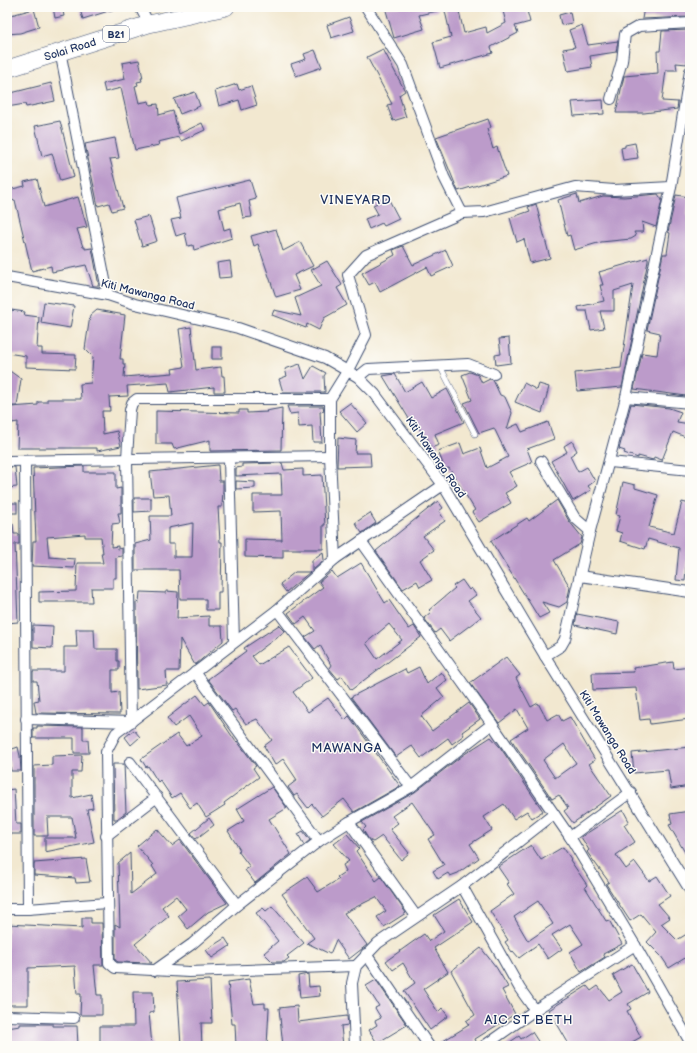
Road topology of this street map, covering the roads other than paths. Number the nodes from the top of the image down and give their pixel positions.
1 (140, 7) edge
2 (226, 7) edge
3 (366, 7) edge
4 (690, 23) edge
5 (149, 24) junction
6 (60, 51) junction
7 (7, 69) edge
8 (690, 72) edge
9 (611, 99) dead end
10 (671, 187) junction
11 (462, 213) junction
12 (7, 277) edge
13 (108, 295) junction
14 (440, 366) junction
15 (348, 370) junction
16 (494, 374) dead end
17 (358, 377) junction
18 (626, 397) junction
19 (330, 399) junction
20 (690, 403) edge
21 (475, 434) dead end
22 (330, 456) junction
23 (127, 458) junction
24 (229, 459) junction
25 (7, 461) edge
26 (26, 461) junction
27 (541, 461) dead end
28 (610, 462) junction
29 (690, 470) edge
30 (443, 485) junction
31 (590, 531) junction
32 (362, 541) junction
33 (334, 559) junction
34 (580, 576) junction
35 (690, 592) edge
36 (277, 610) junction
37 (234, 642) junction
38 (545, 656) junction
39 (195, 672) junction
40 (26, 719) junction
41 (131, 722) junction
42 (492, 724) junction
43 (130, 762) dead end
44 (411, 787) junction
45 (631, 792) junction
46 (157, 797) junction
47 (554, 814) junction
48 (348, 822) junction
49 (106, 836) junction
50 (570, 837) junction
51 (319, 841) junction
52 (462, 886) junction
53 (690, 890) edge
54 (107, 903) junction
55 (237, 905) junction
56 (7, 909) edge
57 (28, 910) junction
58 (416, 916) junction
59 (635, 945) junction
60 (366, 954) junction
61 (356, 966) junction
62 (154, 971) junction
63 (535, 1010) junction
64 (7, 1016) edge
65 (74, 1018) dead end
66 (690, 1044) edge
67 (355, 1046) edge
68 (429, 1046) edge
69 (484, 1046) edge

1 - 5 street
2 - 5 highway, Solai Road / B21
3 - 11 street
4 - 9 street
5 - 6 highway, Solai Road / B21
6 - 7 highway, Solai Road / B21
6 - 13 street
8 - 10 street
10 - 11 street
10 - 18 street
11 - 15 street
12 - 13 street, Kiti Mawanga Road
13 - 15 street, Kiti Mawanga Road
14 - 16 street
14 - 17 street
14 - 21 lane
15 - 17 street, Kiti Mawanga Road
15 - 19 street
17 - 30 street, Kiti Mawanga Road
18 - 20 street
18 - 28 street
19 - 22 street
19 - 23 street
22 - 24 street
22 - 33 street
23 - 24 street
23 - 26 street
23 - 41 street
24 - 37 street
25 - 26 street
26 - 40 street
27 - 31 street
28 - 29 street
28 - 31 street
30 - 32 street
30 - 38 street, Kiti Mawanga Road
31 - 34 street
32 - 33 street
32 - 42 street
33 - 36 street
34 - 35 street
34 - 38 street
36 - 37 street
36 - 44 street
37 - 39 street
38 - 45 street, Kiti Mawanga Road
39 - 41 street
39 - 51 street
40 - 41 street
40 - 57 street
41 - 49 street
42 - 44 street
42 - 47 street
43 - 46 street
44 - 48 street
45 - 50 street
45 - 53 street, Kiti Mawanga Road
46 - 49 street
46 - 55 street
47 - 50 street
47 - 52 street
48 - 51 street
48 - 58 street
49 - 54 street
50 - 59 street
51 - 55 street
52 - 58 street
52 - 63 street
54 - 57 street
54 - 62 street
55 - 62 street
56 - 57 street
58 - 60 street
59 - 63 street
59 - 66 street
60 - 61 street
60 - 68 street
61 - 62 street
61 - 67 street
63 - 69 street
64 - 65 street

